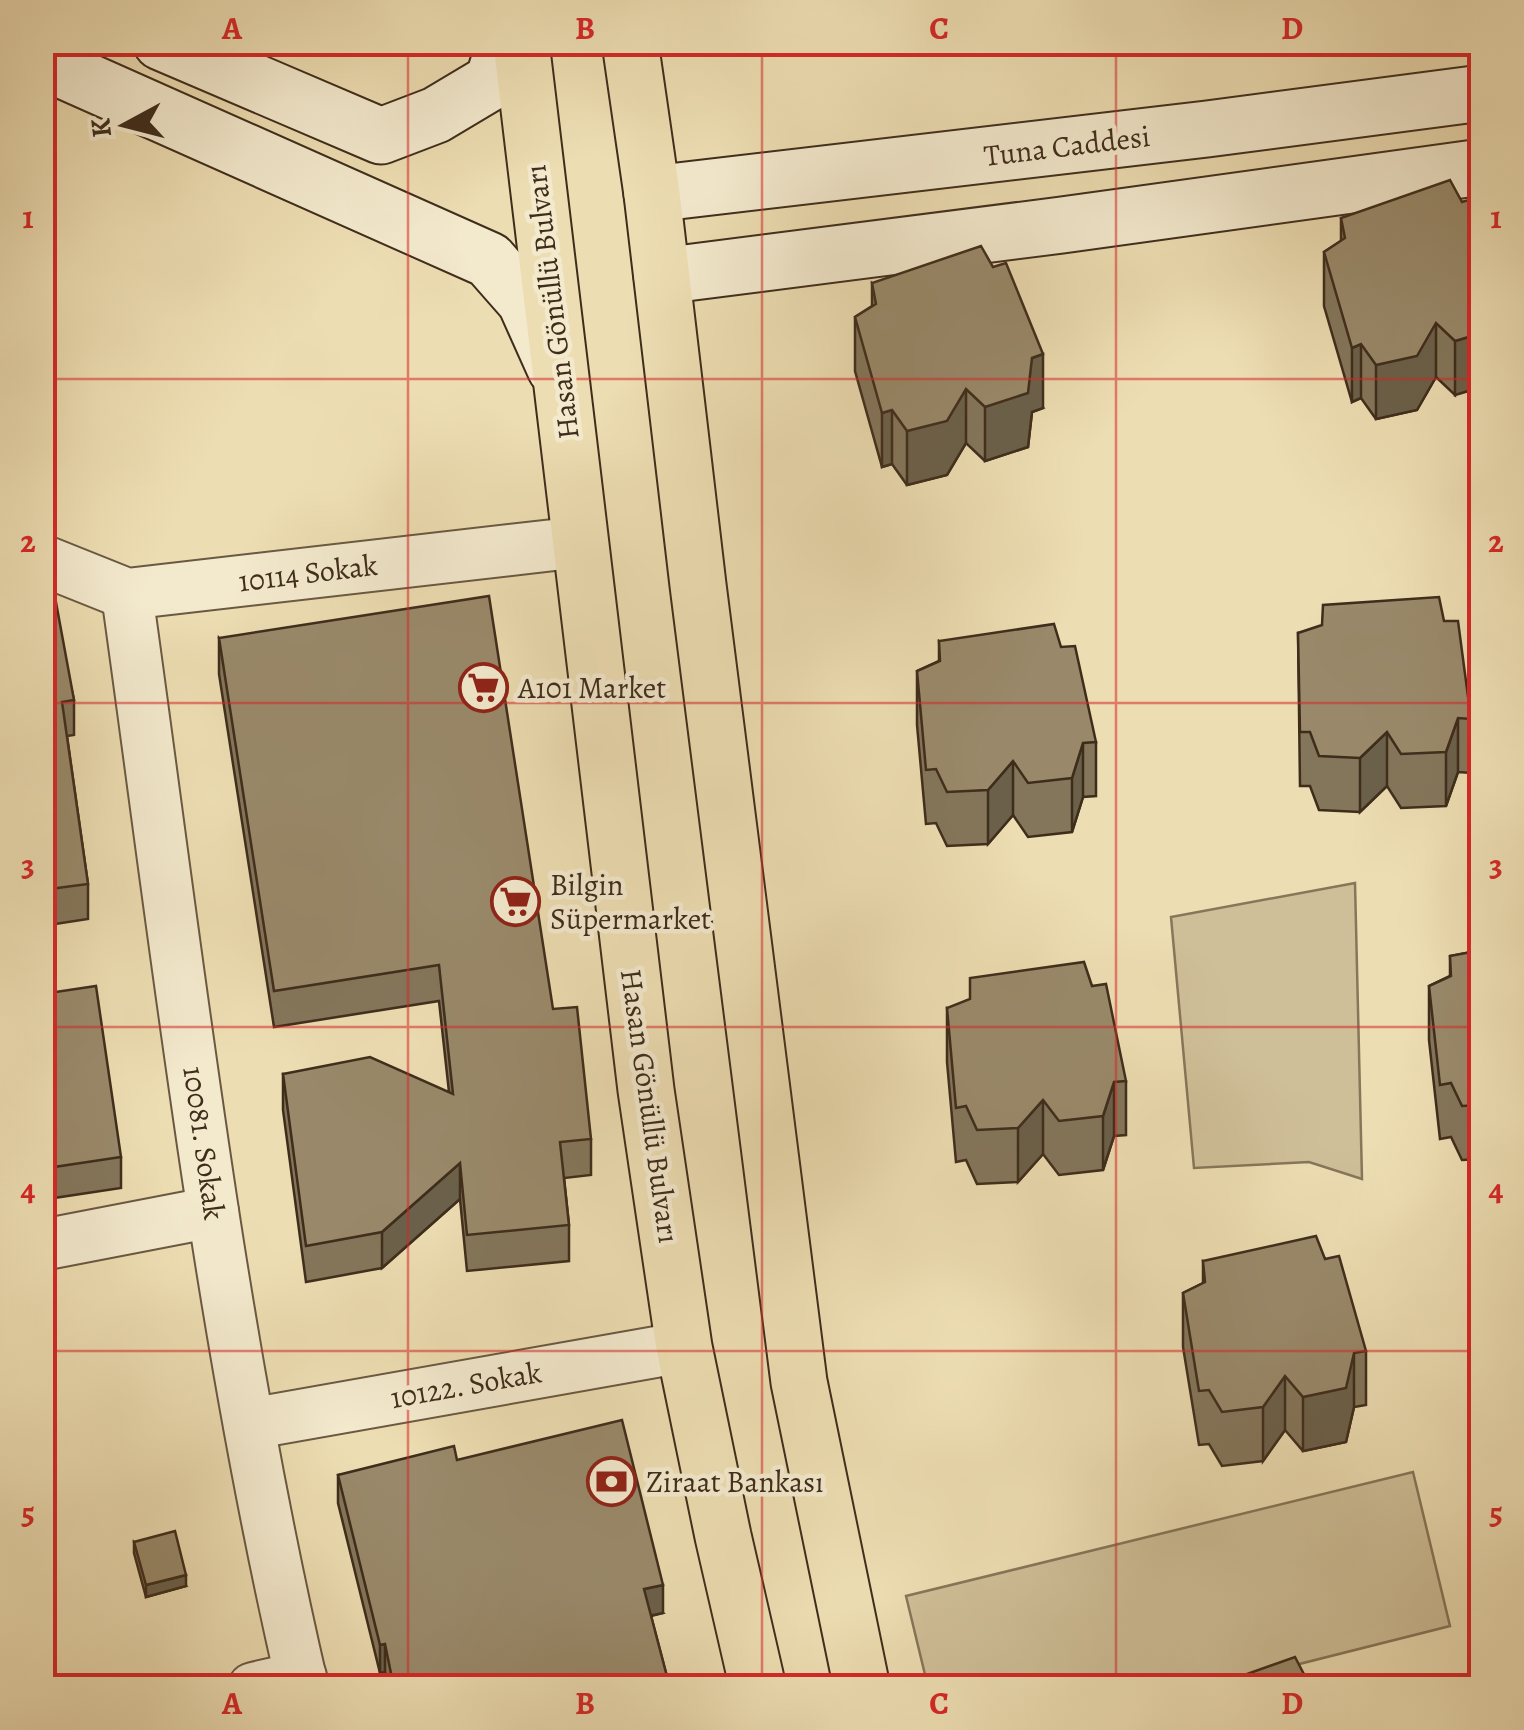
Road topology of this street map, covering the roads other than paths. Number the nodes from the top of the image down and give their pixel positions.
1 (160, 42) edge
2 (505, 42) edge
3 (521, 42) edge
4 (630, 42) edge
5 (42, 61) edge
6 (1482, 93) edge
7 (1482, 166) edge
8 (652, 194) junction
9 (662, 276) junction
10 (561, 382) junction
11 (580, 542) junction
12 (42, 560) edge
13 (127, 594) junction
14 (214, 1212) junction
15 (42, 1244) edge
16 (684, 1346) junction
17 (249, 1424) junction
18 (302, 1682) edge
19 (253, 1688) edge
20 (758, 1688) edge
21 (862, 1688) edge

1 - 2 street
3 - 10 main road, Hasan Gönüllü Bulvarı
4 - 8 main road
5 - 10 street
6 - 8 street, Tuna Caddesi
7 - 9 street
8 - 9 main road
9 - 21 main road
10 - 11 main road, Hasan Gönüllü Bulvarı
11 - 13 street, 10114 Sokak
11 - 16 main road, Hasan Gönüllü Bulvarı
12 - 13 street, 10114 Sokak
13 - 14 street, 10081. Sokak
14 - 15 street
14 - 17 street, 10081. Sokak
16 - 17 street, 10122. Sokak
16 - 20 main road, Hasan Gönüllü Bulvarı
17 - 18 street, 10081. Sokak
18 - 19 street

